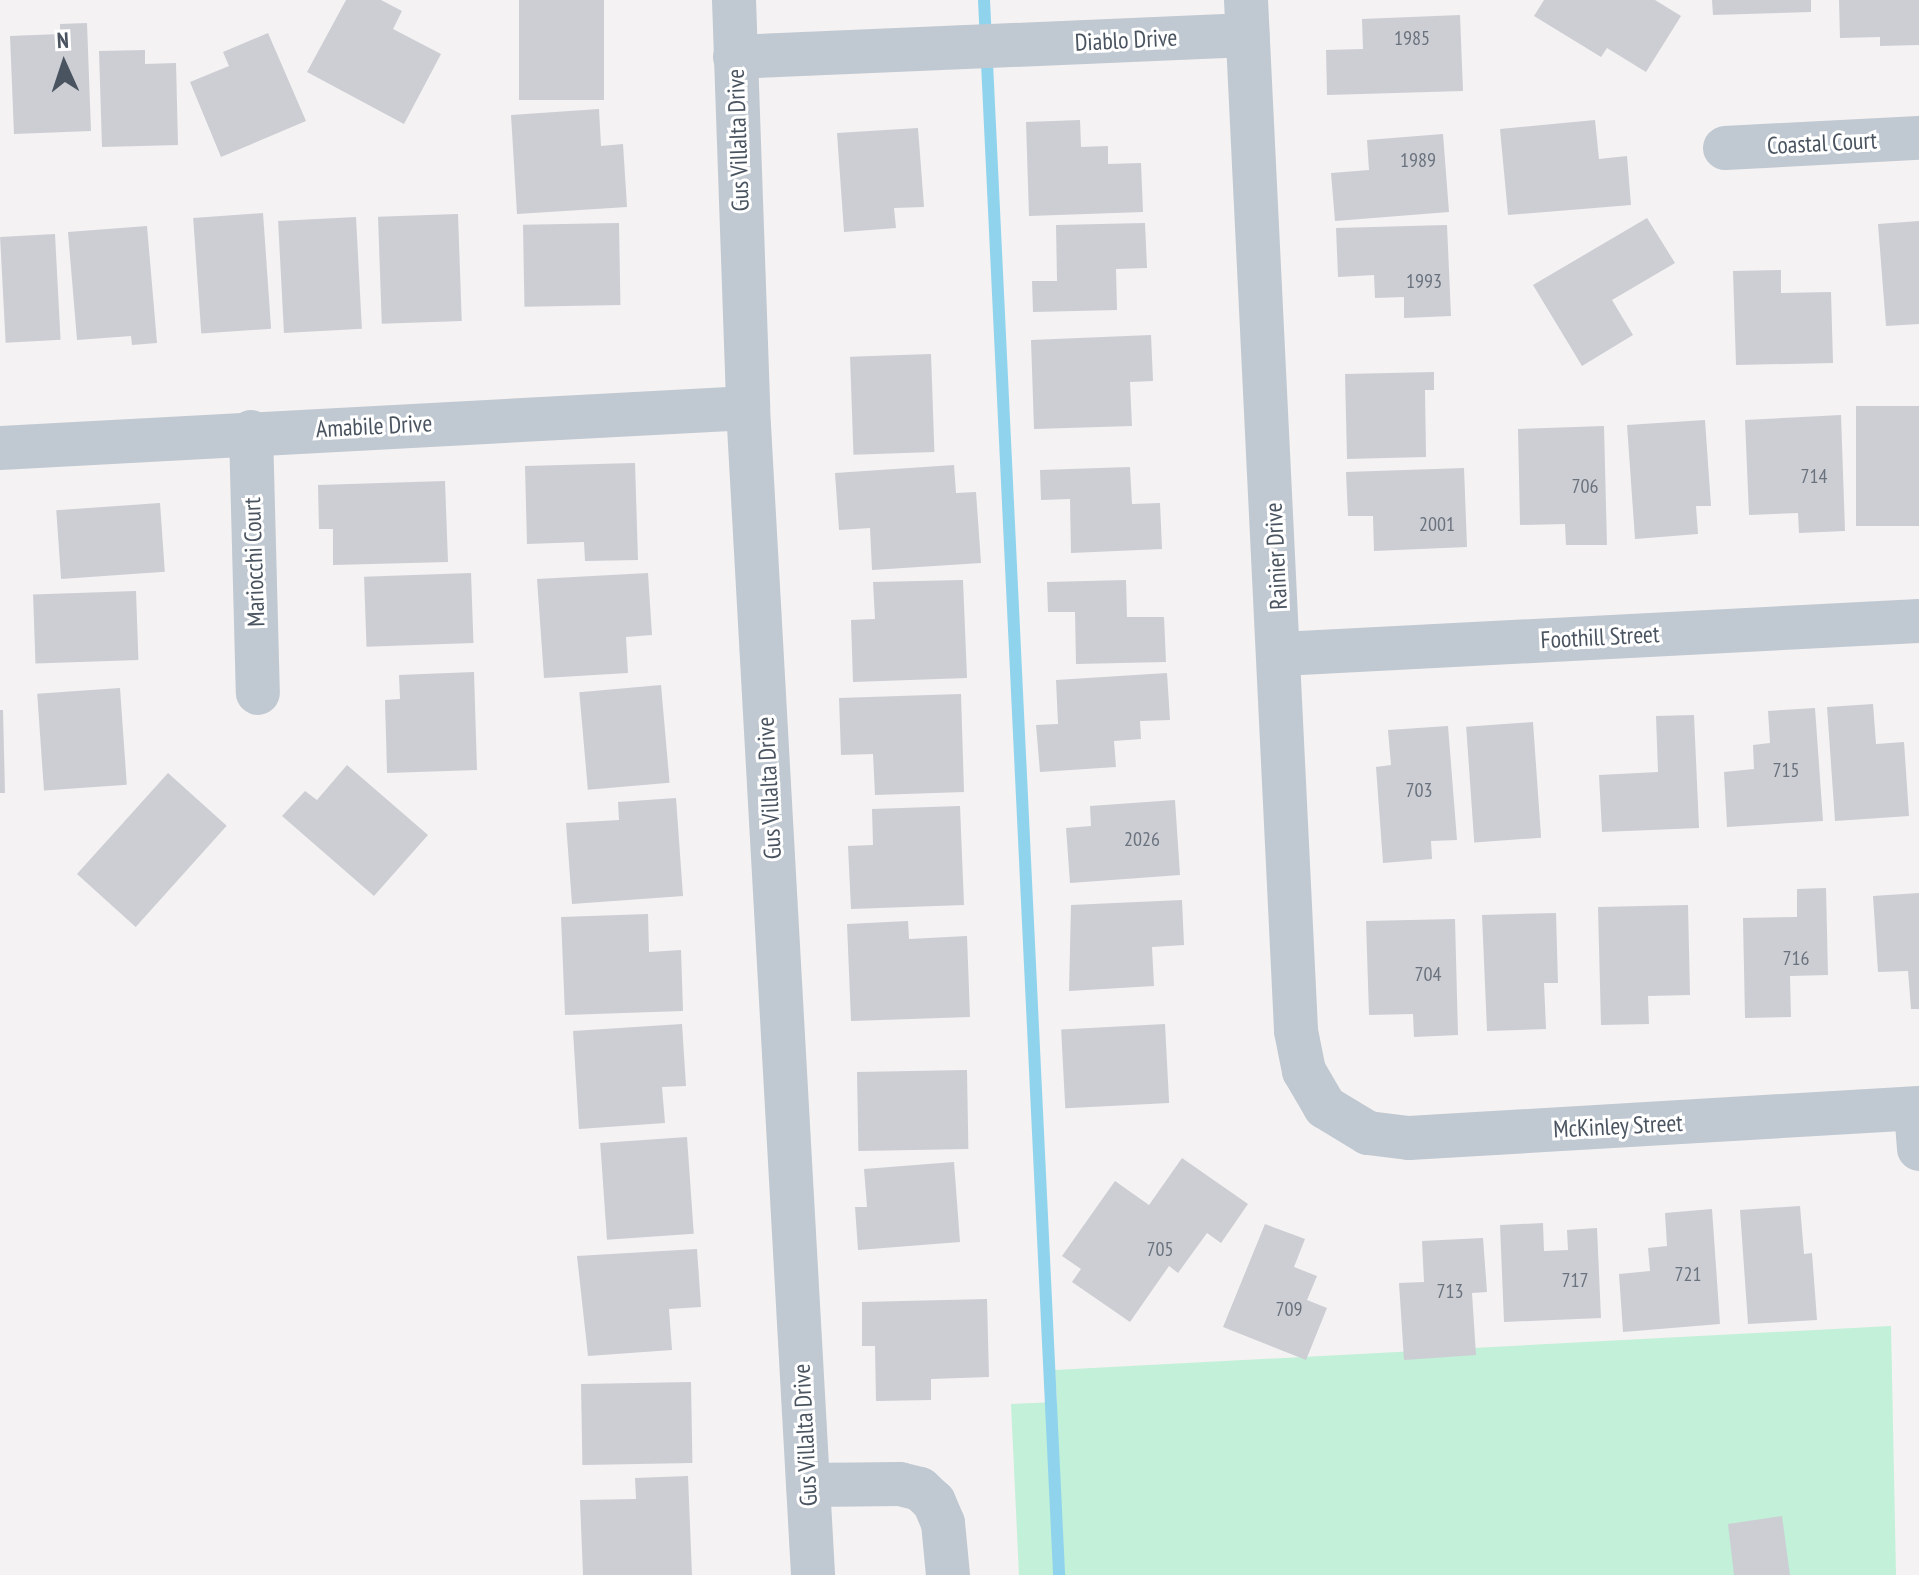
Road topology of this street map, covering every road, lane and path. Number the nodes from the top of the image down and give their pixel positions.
1 (734, 0) edge
2 (1247, 17) edge
3 (735, 57) junction
4 (1919, 138) edge
5 (1725, 148) dead end
6 (748, 408) junction
7 (251, 432) junction
8 (0, 448) edge
9 (1919, 621) edge
10 (1281, 654) junction
11 (258, 693) dead end
12 (1325, 1107) joint
13 (1918, 1122) edge
14 (808, 1485) junction
15 (813, 1575) edge
16 (948, 1575) edge

1 - 3 street, Gus Villalta Drive
2 - 3 street, Diablo Drive
2 - 10 street, Rainier Drive
3 - 6 street, Gus Villalta Drive
4 - 5 street, Coastal Court
6 - 7 street, Amabile Drive
6 - 14 street, Gus Villalta Drive
7 - 8 street, Amabile Drive
7 - 11 street, Mariocchi Court
9 - 10 street, Foothill Street
10 - 12 street, Rainier Drive
12 - 13 street, McKinley Street
14 - 15 street, Gus Villalta Drive
14 - 16 street

